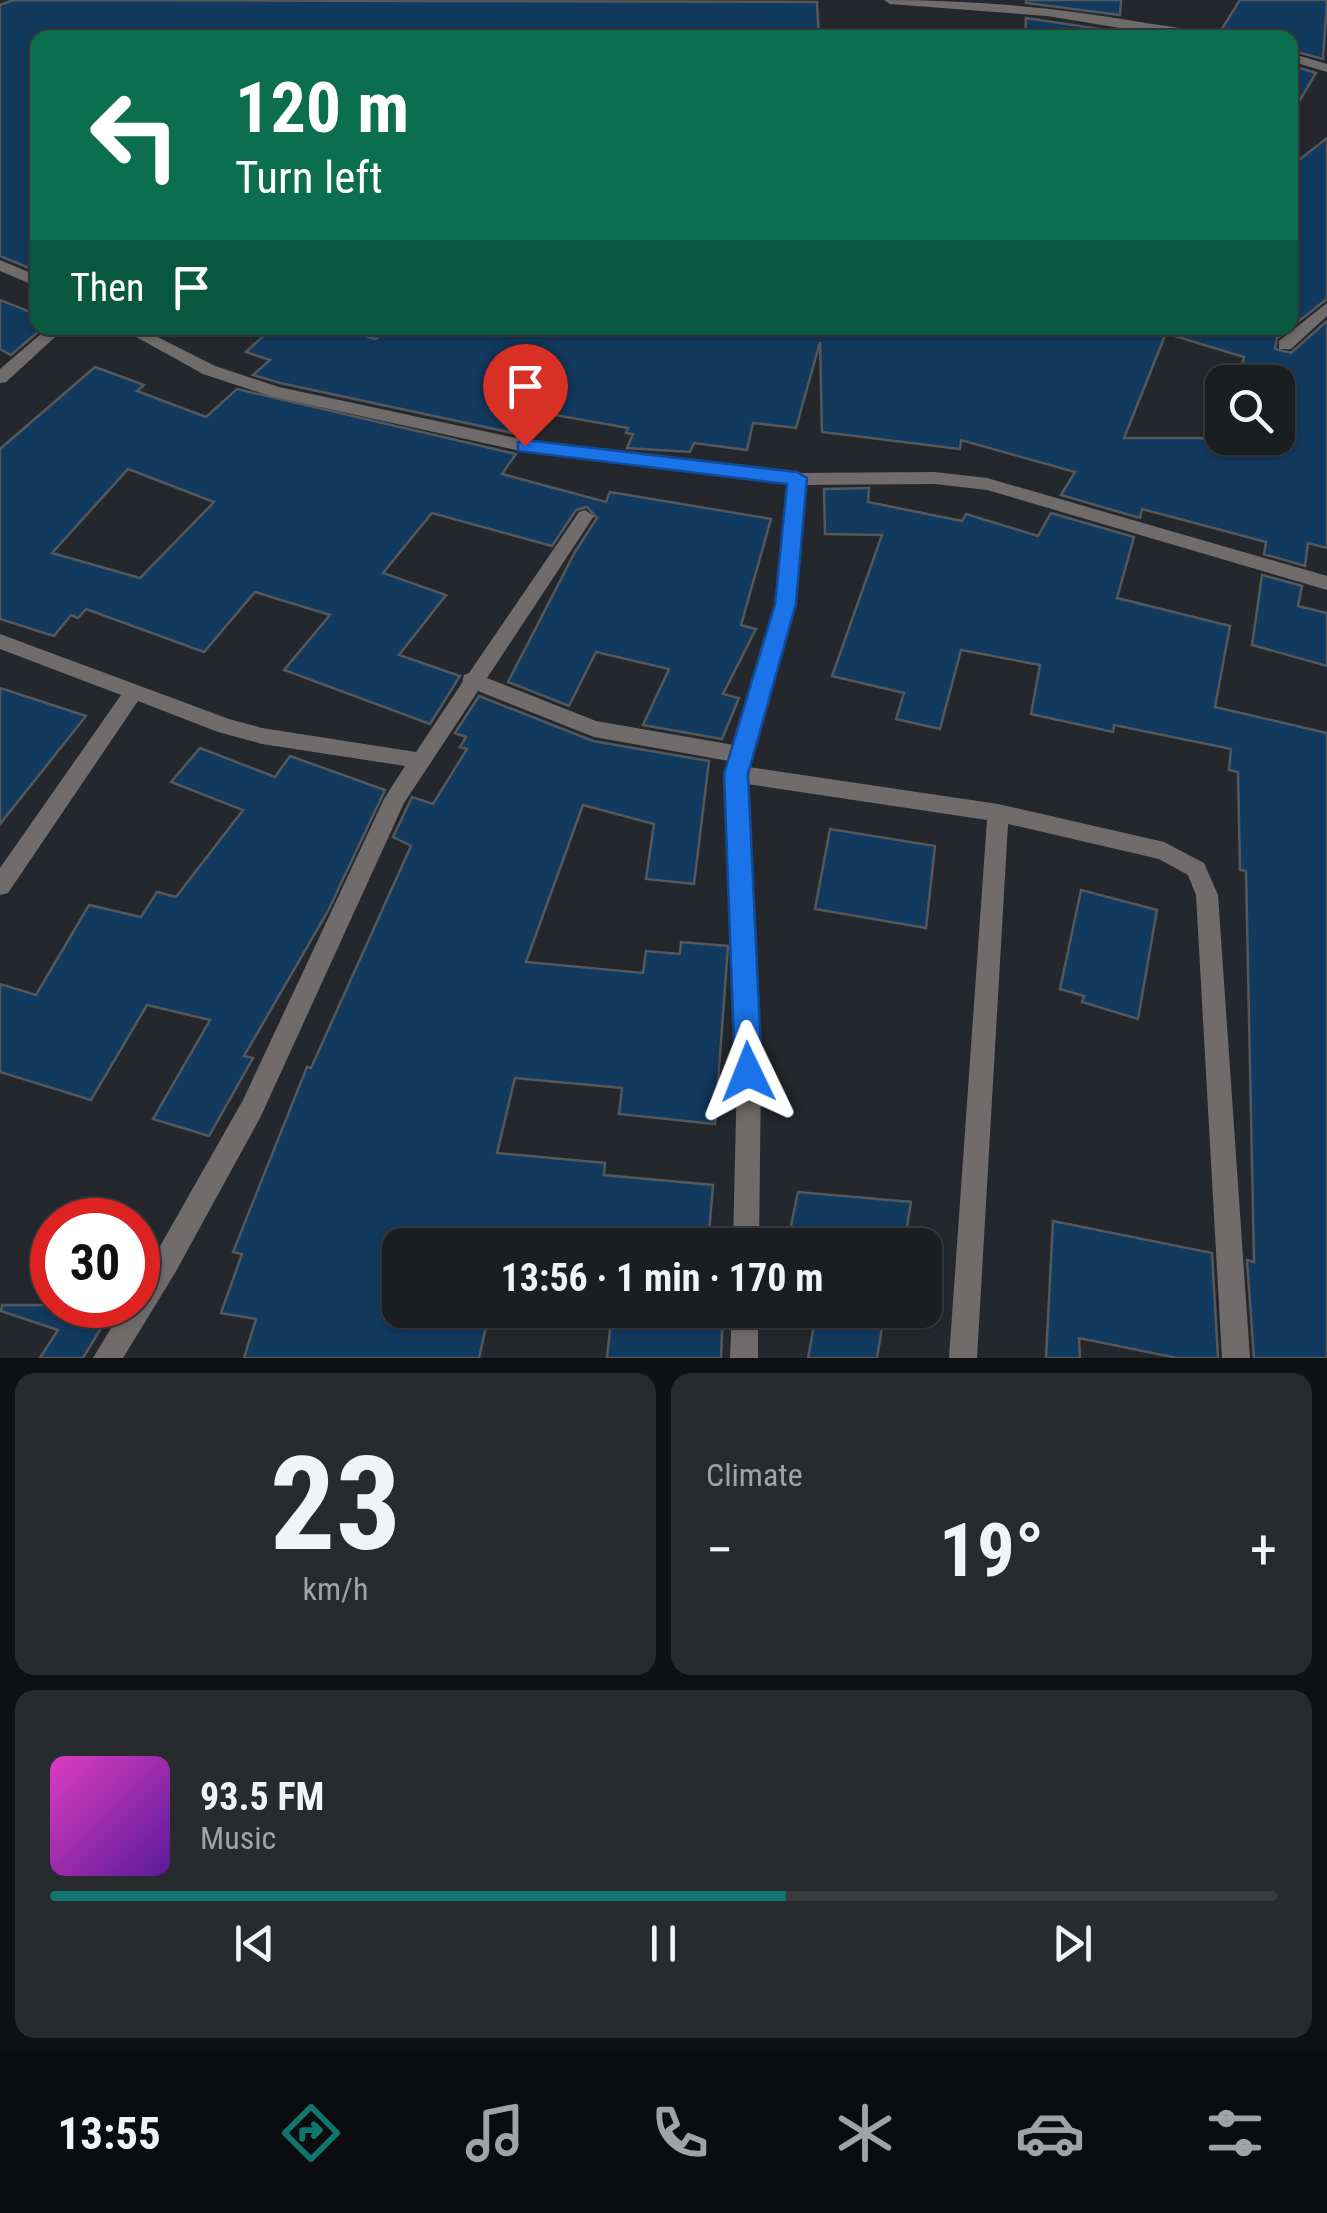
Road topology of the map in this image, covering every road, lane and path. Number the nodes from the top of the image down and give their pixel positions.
1 (890, 0) edge
2 (1167, 30) edge
3 (1298, 59) edge
4 (1327, 68) edge
5 (0, 264) edge
6 (30, 278) edge
7 (1327, 308) edge
8 (1298, 334) edge
9 (49, 335) edge
10 (142, 335) edge
11 (1296, 335) edge
12 (1285, 345) dead end
13 (0, 378) edge
14 (797, 478) junction
15 (585, 516) dead end
16 (1327, 583) edge
17 (0, 641) edge
18 (471, 680) junction
19 (134, 691) junction
20 (418, 760) junction
21 (739, 765) junction
22 (998, 813) junction
23 (0, 886) edge
24 (746, 1228) edge
25 (745, 1328) edge
26 (107, 1358) edge
27 (744, 1358) edge
28 (963, 1358) edge
29 (1236, 1358) edge

1 - 2 street
3 - 4 street
5 - 6 street
7 - 8 street
9 - 13 street
10 - 14 street
11 - 12 street
14 - 16 street
14 - 21 street
15 - 18 street
17 - 19 street
18 - 20 street
18 - 21 street
19 - 20 street
19 - 23 street
20 - 26 street
21 - 22 street
21 - 24 street
22 - 28 street
22 - 29 street
25 - 27 street

